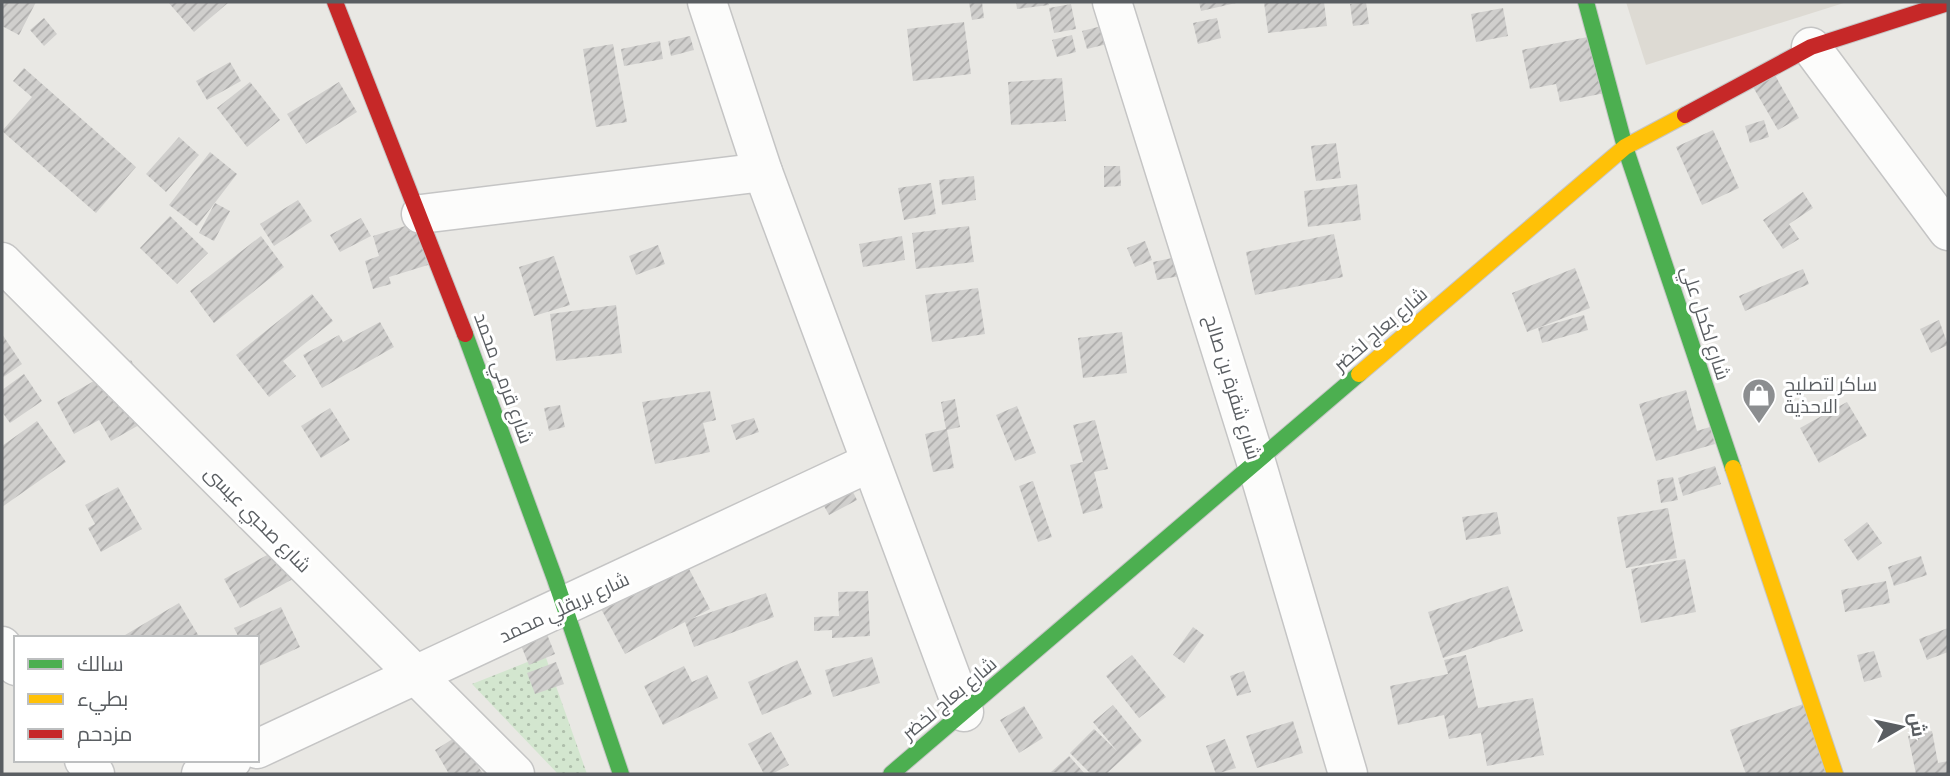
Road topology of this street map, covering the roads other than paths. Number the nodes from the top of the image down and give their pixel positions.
1 (335, 2) edge
2 (707, 2) edge
3 (1112, 2) edge
4 (1586, 2) edge
5 (1948, 3) edge
6 (1811, 47) junction
7 (1625, 147) junction
8 (763, 173) junction
9 (421, 214) junction
10 (1948, 231) edge
11 (2, 262) edge
12 (1256, 462) junction
13 (869, 463) junction
14 (566, 605) junction
15 (2, 646) edge
16 (14, 663) edge
17 (416, 677) junction
18 (964, 712) junction
19 (259, 748) edge
20 (228, 762) edge
21 (201, 774) edge
22 (515, 774) edge
23 (621, 774) edge
24 (891, 774) edge
25 (1348, 774) edge
26 (1835, 774) edge

1 - 9 street, شارع قرمي محمد
2 - 8 street
3 - 12 street, شارع شقرة بن صالح
4 - 7 street, شارع لكحل علي
5 - 6 street, شارع بعاج لخضر
6 - 7 street, شارع بعاج لخضر
6 - 10 street
7 - 12 street, شارع بعاج لخضر
7 - 26 street, شارع لكحل علي
8 - 9 street
8 - 13 street
9 - 14 street, شارع قرمي محمد
11 - 17 street, شارع صحبي عيسى
12 - 18 street, شارع بعاج لخضر
12 - 25 street, شارع شقرة بن صالح
13 - 14 street, شارع بريقلي محمد
13 - 18 street
14 - 17 street, شارع بريقلي محمد
14 - 23 street, شارع قرمي محمد
15 - 16 street
17 - 19 street, شارع بريقلي محمد
17 - 22 street, شارع صحبي عيسى
18 - 24 street, شارع بعاج لخضر
20 - 21 street

